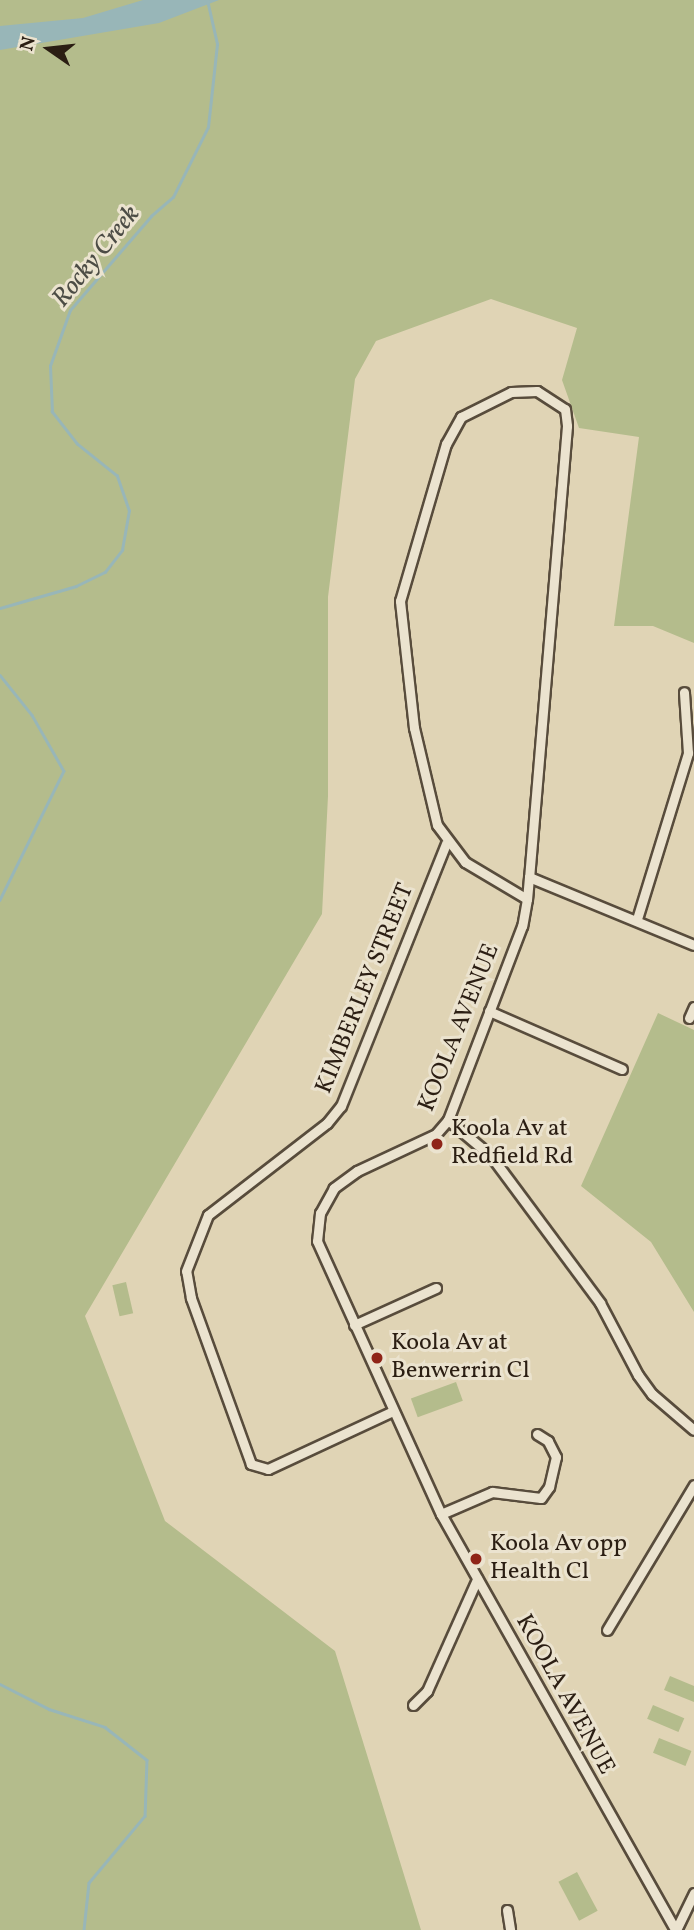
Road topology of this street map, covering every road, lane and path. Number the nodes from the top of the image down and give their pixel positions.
1 (684, 692) dead end
2 (691, 753) edge
3 (446, 843) junction
4 (529, 877) junction
5 (527, 899) junction
6 (637, 919) junction
7 (694, 945) edge
8 (694, 1007) edge
9 (489, 1011) junction
10 (689, 1018) dead end
11 (622, 1069) dead end
12 (448, 1120) junction
13 (436, 1288) dead end
14 (354, 1325) junction
15 (393, 1411) junction
16 (694, 1430) edge
17 (537, 1434) dead end
18 (694, 1485) edge
19 (441, 1514) junction
20 (477, 1579) junction
21 (607, 1630) dead end
22 (414, 1705) dead end
23 (694, 1893) edge
24 (507, 1910) dead end
25 (510, 1930) edge
26 (676, 1930) edge

1 - 2 street
2 - 6 street
3 - 4 street, KOOLA AVENUE
3 - 5 street
3 - 15 street, KIMBERLEY STREET
4 - 5 street, KOOLA AVENUE
4 - 6 street
5 - 9 street, KOOLA AVENUE
6 - 7 street
8 - 10 street
9 - 11 street
9 - 12 street, KOOLA AVENUE
12 - 14 street, KOOLA AVENUE
12 - 16 street
13 - 14 street
14 - 15 street, KOOLA AVENUE
15 - 19 street, KOOLA AVENUE
17 - 19 street
18 - 21 street
19 - 20 street, KOOLA AVENUE
20 - 22 street
20 - 26 street, KOOLA AVENUE
23 - 26 street
24 - 25 street

